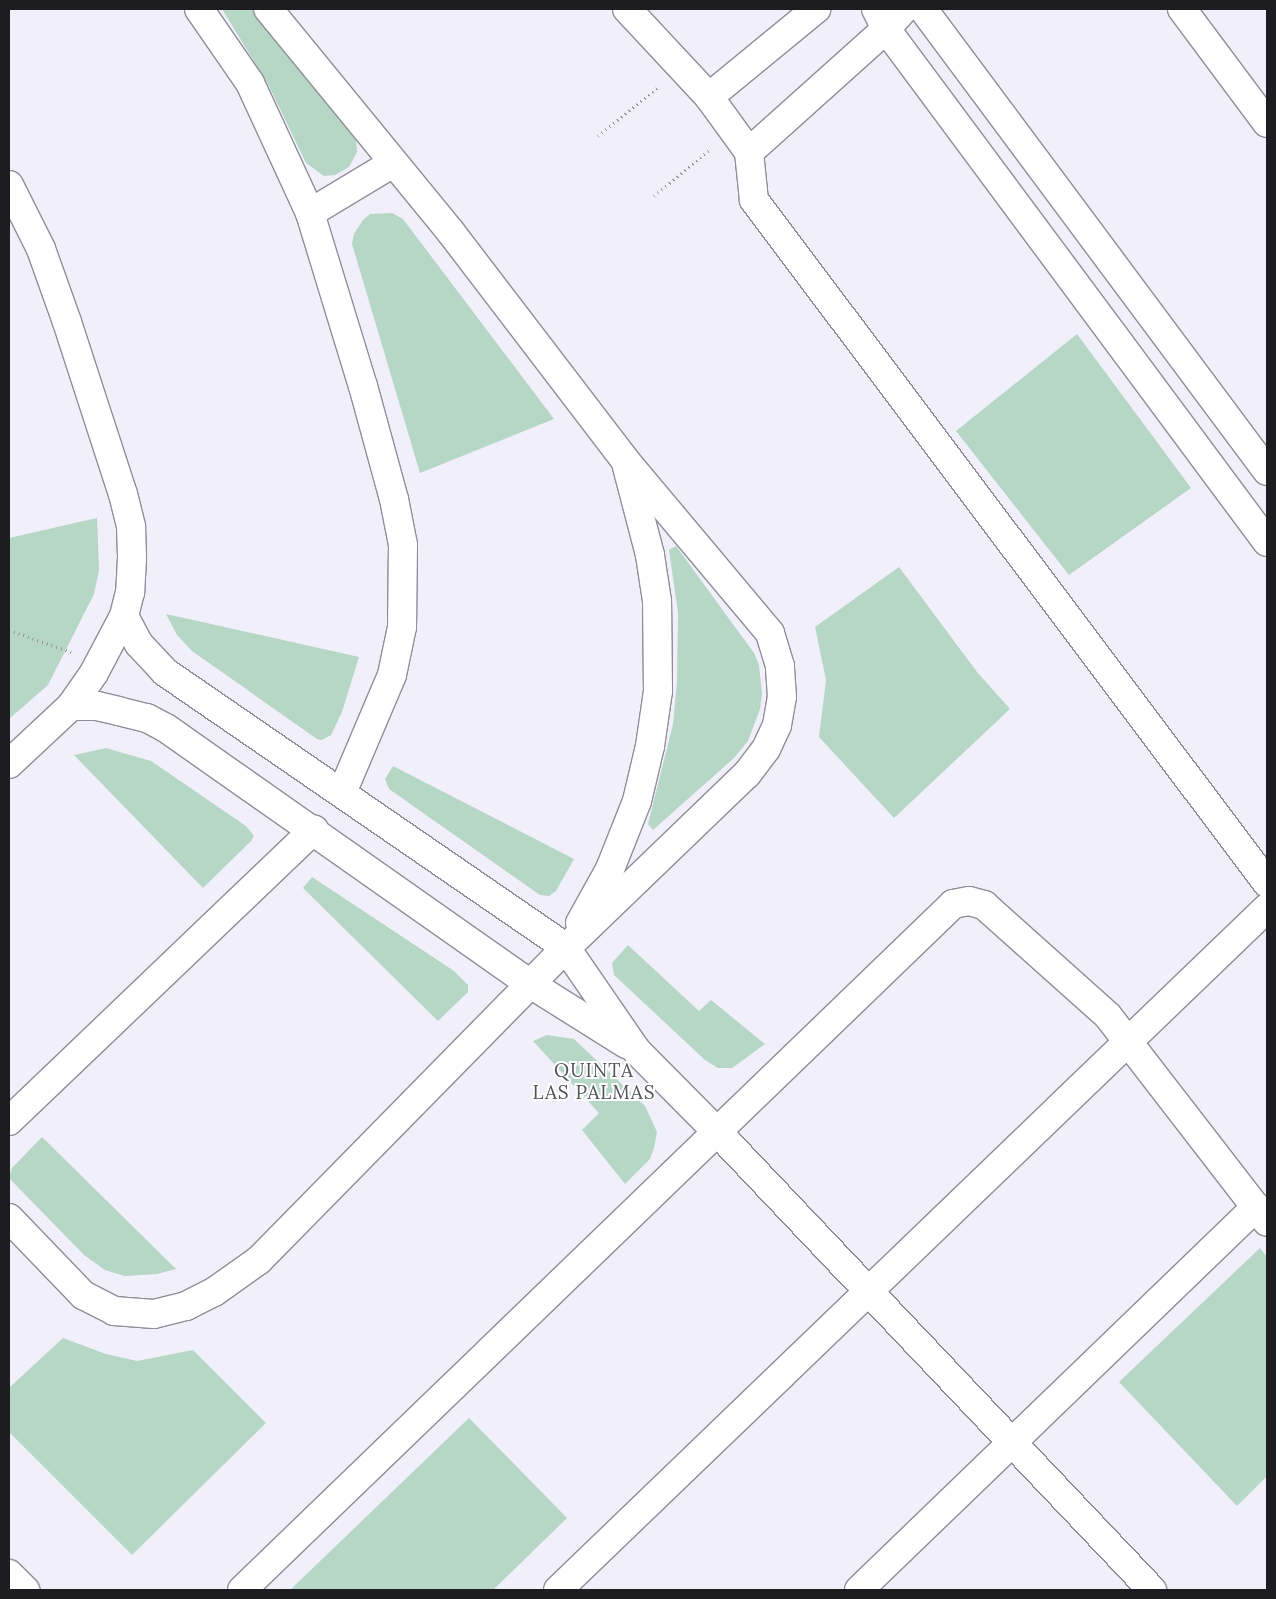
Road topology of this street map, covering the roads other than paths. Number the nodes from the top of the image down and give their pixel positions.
1 (199, 9) edge
2 (268, 9) edge
3 (627, 9) edge
4 (816, 9) edge
5 (904, 9) edge
6 (923, 9) edge
7 (1182, 9) edge
8 (881, 19) edge
9 (709, 98) junction
10 (1267, 124) edge
11 (749, 152) junction
12 (393, 163) junction
13 (9, 185) edge
14 (310, 213) junction
15 (625, 460) junction
16 (1267, 471) edge
17 (1267, 542) edge
18 (124, 616) junction
19 (71, 706) junction
20 (9, 764) edge
21 (342, 792) junction
22 (314, 830) junction
23 (1267, 884) edge
24 (1267, 908) edge
25 (566, 948) junction
26 (532, 985) junction
27 (1129, 1039) junction
28 (636, 1050) junction
29 (9, 1121) edge
30 (719, 1133) junction
31 (1262, 1215) edge
32 (9, 1218) edge
33 (866, 1291) junction
34 (1011, 1443) junction
35 (9, 1574) edge
36 (25, 1590) edge
37 (242, 1590) edge
38 (558, 1590) edge
39 (859, 1590) edge
40 (1152, 1590) edge

1 - 14 street
2 - 12 street
3 - 9 street
4 - 9 street
5 - 8 street
6 - 16 street
7 - 10 street
8 - 11 street
8 - 17 street
9 - 11 street
11 - 23 street
12 - 14 street
12 - 15 street
13 - 18 street
14 - 21 street
15 - 25 street
15 - 25 street
18 - 19 street
18 - 21 street
19 - 20 street
19 - 22 street
21 - 25 street
22 - 26 street
22 - 29 street
24 - 27 street
25 - 26 street
25 - 28 street
26 - 28 street
26 - 32 street
27 - 30 street
27 - 31 street
27 - 33 street
28 - 30 street
30 - 33 street
30 - 37 street
31 - 34 street
33 - 34 street
33 - 38 street
34 - 39 street
34 - 40 street
35 - 36 street

